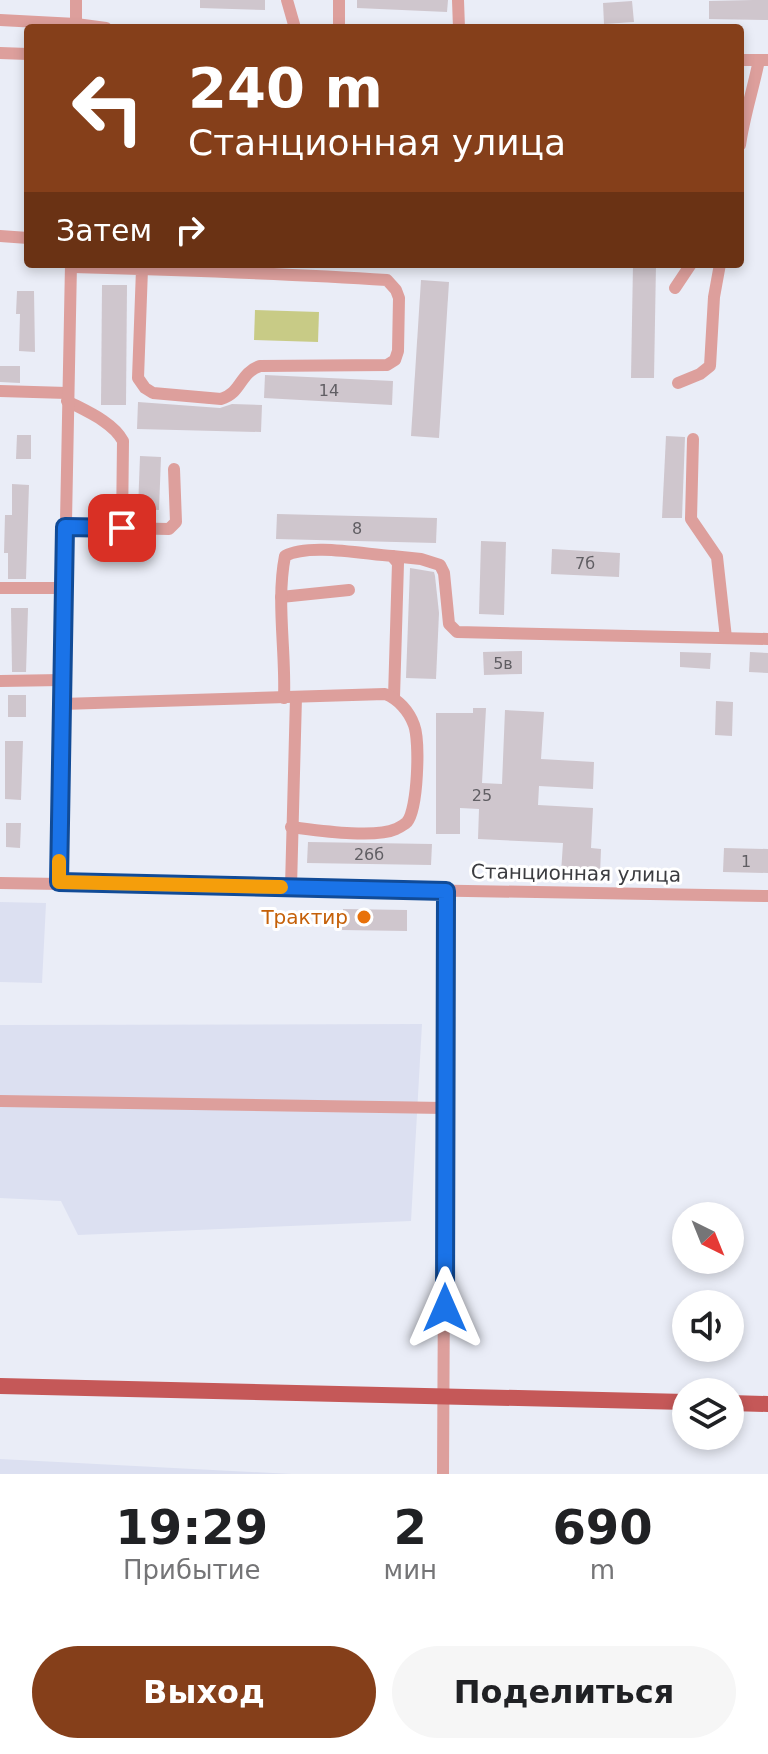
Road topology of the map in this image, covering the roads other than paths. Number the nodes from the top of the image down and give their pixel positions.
1 (76, 0) edge
2 (287, 0) edge
3 (339, 0) edge
4 (458, 0) edge
5 (0, 20) edge
6 (51, 24) edge
7 (76, 24) edge
8 (294, 24) edge
9 (339, 24) edge
10 (459, 24) edge
11 (0, 53) edge
12 (24, 54) edge
13 (763, 60) edge
14 (744, 113) edge
15 (0, 236) edge
16 (24, 238) edge
17 (71, 268) edge
18 (124, 268) edge
19 (152, 268) edge
20 (236, 268) edge
21 (688, 268) edge
22 (719, 268) edge
23 (142, 269) junction
24 (307, 270) edge
25 (675, 288) dead end
26 (678, 383) dead end
27 (0, 391) edge
28 (67, 397) junction
29 (693, 439) dead end
30 (174, 469) dead end
31 (65, 527) junction
32 (122, 528) junction
33 (392, 556) junction
34 (0, 588) edge
35 (64, 588) junction
36 (349, 590) dead end
37 (281, 597) junction
38 (726, 638) junction
39 (768, 639) edge
40 (62, 680) junction
41 (0, 681) edge
42 (290, 697) junction
43 (394, 697) junction
44 (62, 704) junction
45 (291, 827) junction
46 (59, 882) junction
47 (0, 883) edge
48 (291, 887) junction
49 (446, 891) junction
50 (768, 896) edge
51 (0, 1101) edge
52 (444, 1108) junction
53 (0, 1386) edge
54 (445, 1396) junction
55 (672, 1402) edge
56 (744, 1403) edge
57 (768, 1404) edge
58 (443, 1474) edge

1 - 7 street
2 - 8 street
3 - 9 street
4 - 10 street
5 - 6 street
11 - 12 street
13 - 14 street
15 - 16 street
17 - 28 street
18 - 23 street
19 - 23 street
20 - 24 street
21 - 25 street
22 - 26 street
23 - 24 street
27 - 28 street
28 - 31 street
28 - 32 street
29 - 38 street
30 - 32 street
31 - 32 street
31 - 35 street
33 - 37 street
33 - 38 street
33 - 43 street
34 - 35 street
35 - 40 street
36 - 37 street
37 - 42 street
38 - 39 street
40 - 41 street
40 - 44 street
42 - 43 street
42 - 44 street
42 - 45 street
43 - 45 street
44 - 46 street
45 - 48 street
46 - 47 street, Станционная улица
46 - 48 street, Станционная улица
48 - 49 street, Станционная улица
49 - 50 street, Станционная улица
49 - 52 street
51 - 52 street
52 - 54 street
53 - 54 main road
54 - 55 main road
54 - 58 street
56 - 57 main road

